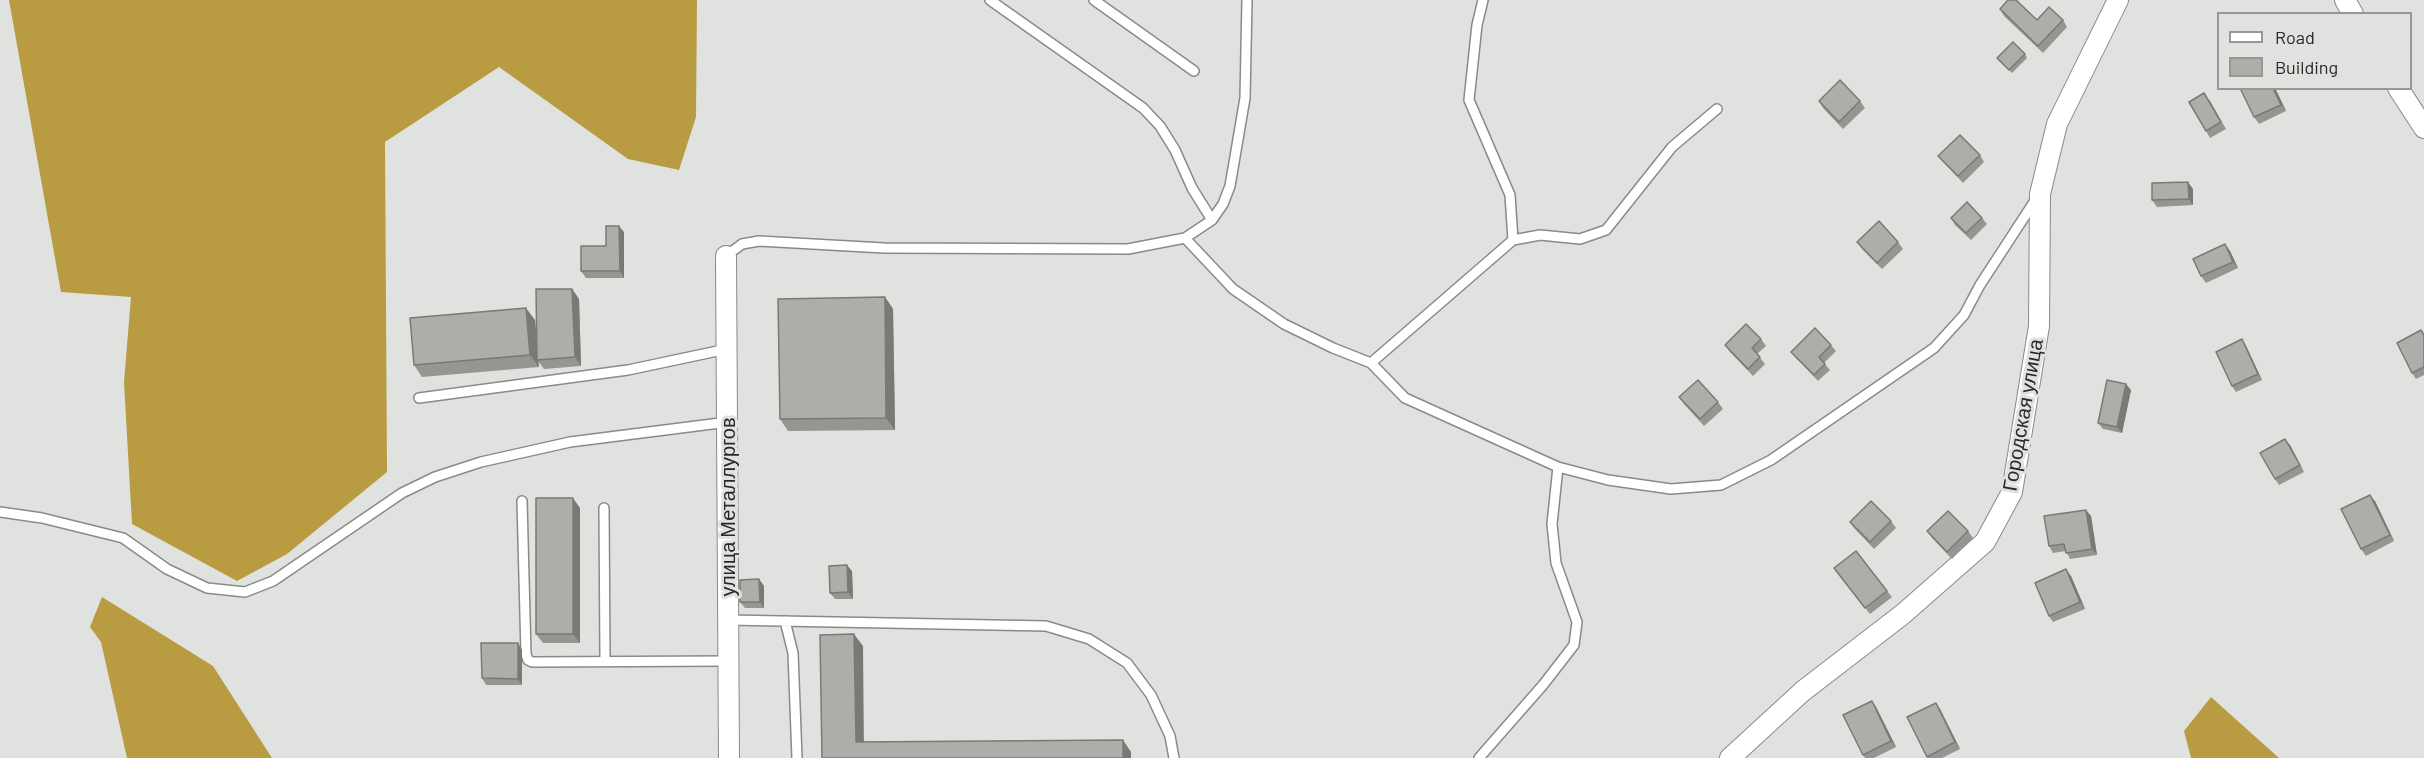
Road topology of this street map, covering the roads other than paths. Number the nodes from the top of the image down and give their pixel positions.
1 (990, 0) edge
2 (1094, 0) edge
3 (1247, 0) edge
4 (1483, 0) edge
5 (2118, 0) edge
6 (1194, 72) dead end
7 (2399, 90) edge
8 (1717, 109) dead end
9 (2424, 128) edge
10 (2040, 194) junction
11 (1212, 220) junction
12 (1185, 238) junction
13 (1513, 240) junction
14 (726, 256) joint
15 (727, 349) junction
16 (1371, 363) junction
17 (419, 399) dead end
18 (728, 423) junction
19 (1558, 467) junction
20 (522, 501) dead end
21 (603, 508) dead end
22 (0, 512) edge
23 (728, 620) junction
24 (785, 621) junction
25 (729, 661) junction
26 (605, 662) junction
27 (729, 758) edge
28 (797, 758) edge
29 (1174, 758) edge
30 (1479, 758) edge
31 (1730, 758) edge

1 - 11 lane
2 - 6 lane
3 - 11 lane
4 - 13 lane
5 - 10 street, Городская улица
7 - 9 street
8 - 13 lane
10 - 19 lane
10 - 31 street, Городская улица
11 - 12 lane
12 - 14 lane
12 - 16 lane
13 - 16 lane
14 - 15 street, улица Металлургов
15 - 17 lane
15 - 18 street, улица Металлургов
16 - 19 lane
18 - 22 lane
18 - 23 street, улица Металлургов
19 - 30 lane
20 - 26 lane
21 - 26 lane
23 - 24 lane
23 - 25 street, улица Металлургов
24 - 28 lane
24 - 29 lane
25 - 26 lane
25 - 27 street, улица Металлургов

